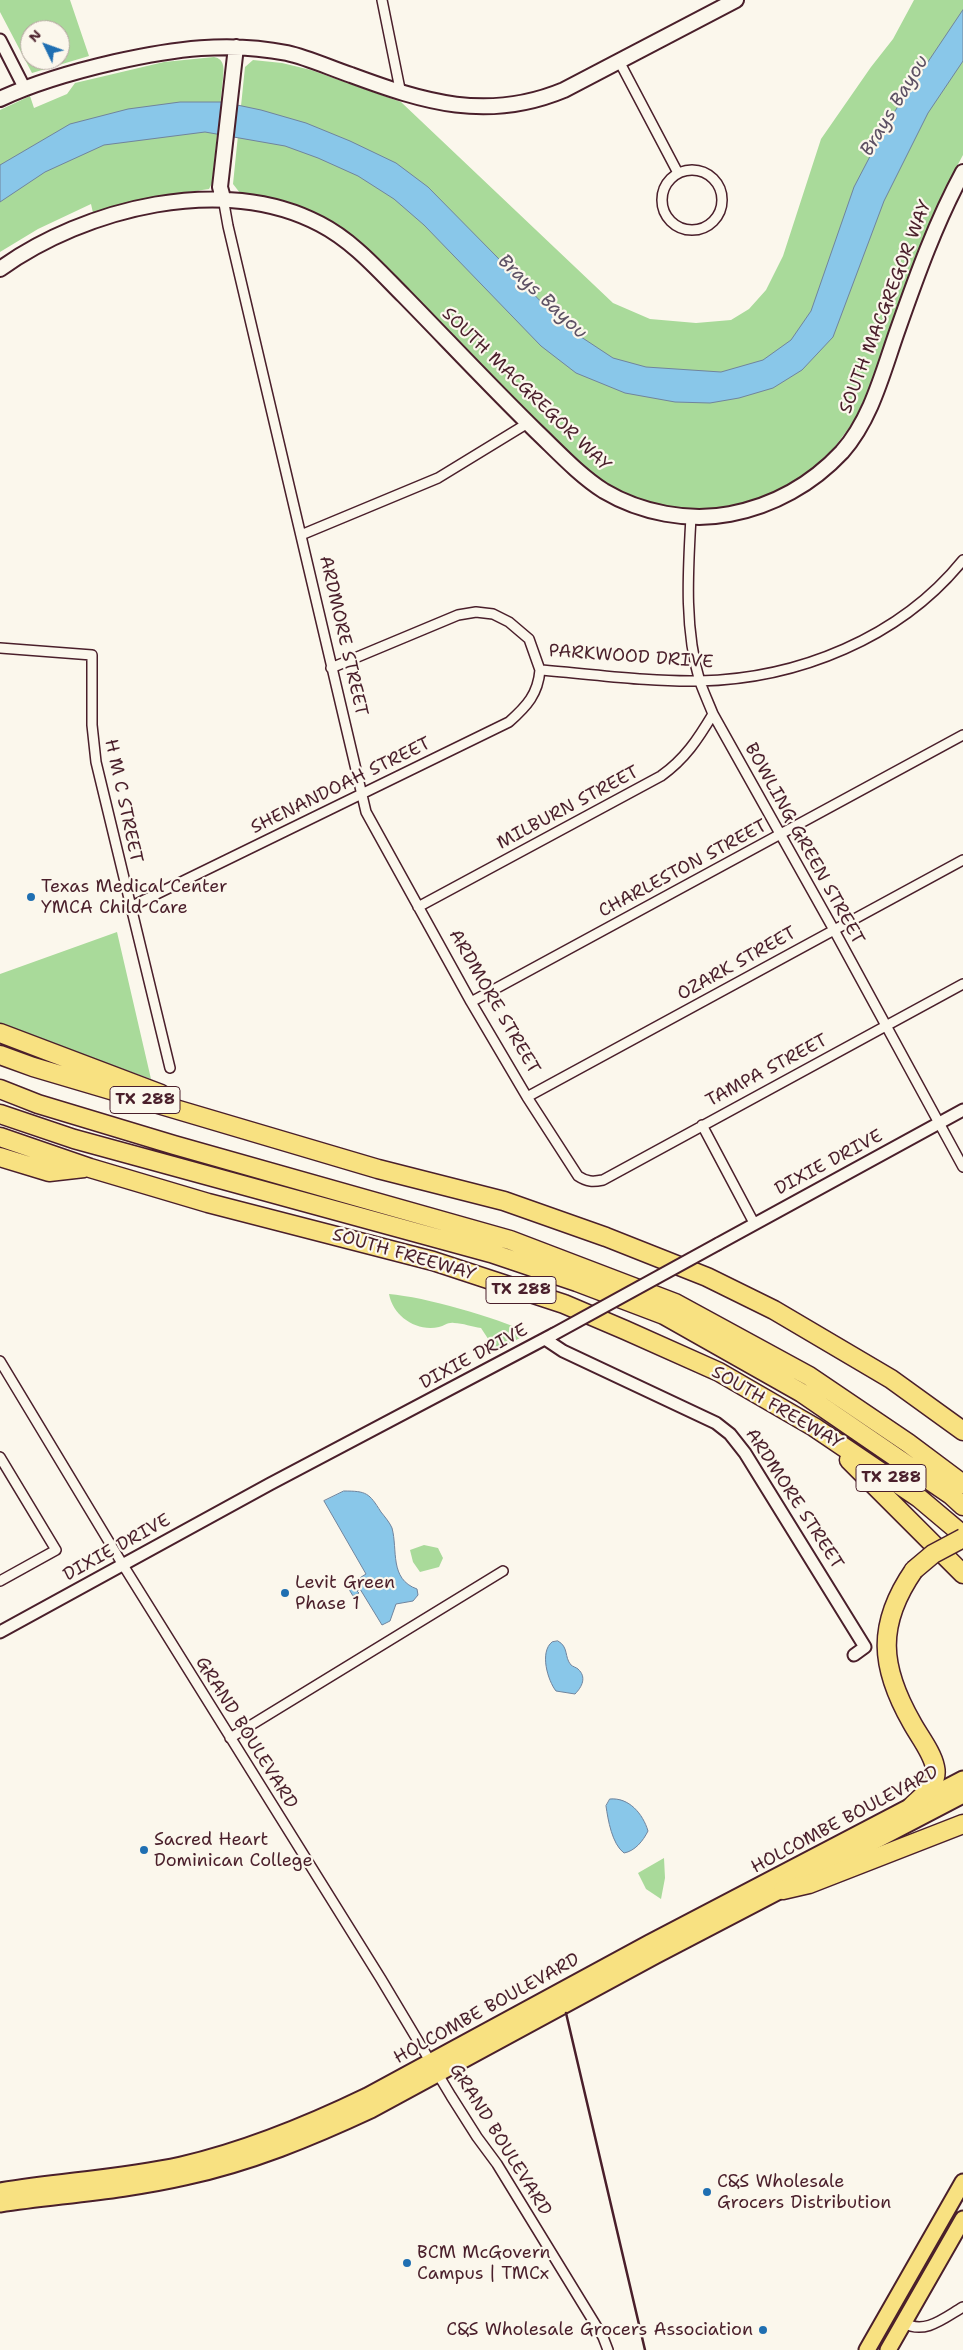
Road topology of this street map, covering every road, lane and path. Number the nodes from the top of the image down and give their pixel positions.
1 (382, 0) edge
2 (736, 0) edge
3 (0, 40) edge
4 (236, 47) junction
5 (619, 62) junction
6 (25, 89) junction
7 (401, 94) junction
8 (0, 100) edge
9 (963, 172) edge
10 (678, 173) junction
11 (223, 198) junction
12 (0, 268) edge
13 (528, 423) junction
14 (692, 517) junction
15 (300, 535) junction
16 (963, 560) edge
17 (0, 648) edge
18 (331, 668) junction
19 (540, 670) junction
20 (700, 681) junction
21 (713, 714) junction
22 (963, 735) edge
23 (362, 794) junction
24 (781, 835) junction
25 (963, 860) edge
26 (130, 907) junction
27 (418, 907) junction
28 (834, 930) junction
29 (963, 984) edge
30 (472, 1002) junction
31 (885, 1026) junction
32 (0, 1033) edge
33 (0, 1055) edge
34 (170, 1068) dead end
35 (0, 1089) edge
36 (527, 1097) junction
37 (963, 1110) edge
38 (0, 1114) edge
39 (939, 1123) junction
40 (702, 1125) junction
41 (0, 1137) edge
42 (290, 1142) junction
43 (0, 1156) edge
44 (963, 1167) edge
45 (90, 1168) junction
46 (585, 1180) joint
47 (754, 1223) junction
48 (550, 1337) junction
49 (0, 1361) edge
50 (891, 1379) junction
51 (963, 1420) edge
52 (814, 1427) junction
53 (963, 1431) edge
54 (0, 1457) edge
55 (963, 1484) edge
56 (963, 1506) edge
57 (963, 1536) edge
58 (123, 1565) junction
59 (503, 1571) dead end
60 (963, 1574) edge
61 (0, 1581) edge
62 (0, 1632) edge
63 (854, 1655) dead end
64 (230, 1738) junction
65 (963, 1779) edge
66 (963, 1796) edge
67 (911, 1807) junction
68 (963, 1824) edge
69 (783, 1890) junction
70 (434, 2067) junction
71 (963, 2182) edge
72 (0, 2191) edge
73 (0, 2204) edge
74 (963, 2219) edge
75 (929, 2241) junction
76 (945, 2250) junction
77 (963, 2307) edge
78 (904, 2323) junction
79 (877, 2332) junction
80 (891, 2346) edge
81 (608, 2350) edge
82 (867, 2350) edge

1 - 7 street
2 - 5 main road
3 - 6 street
4 - 6 main road
4 - 7 main road
4 - 11 main road, ARDMORE STREET
5 - 7 main road
5 - 10 street
6 - 8 main road
9 - 14 main road, SOUTH MACGREGOR WAY
10 - 10 street
11 - 12 main road, SOUTH MACGREGOR WAY
11 - 13 main road, SOUTH MACGREGOR WAY
11 - 15 street, ARDMORE STREET
13 - 14 main road, SOUTH MACGREGOR WAY
13 - 15 street
14 - 20 street, BOWLING GREEN STREET
15 - 18 street, ARDMORE STREET
16 - 20 street, PARKWOOD DRIVE
17 - 26 street, H M C STREET
18 - 19 street, PARKWOOD DRIVE
18 - 23 street, ARDMORE STREET
19 - 20 street, PARKWOOD DRIVE
19 - 23 street, SHENANDOAH STREET
20 - 21 street, BOWLING GREEN STREET
21 - 24 street, BOWLING GREEN STREET
21 - 27 street, MILBURN STREET
22 - 24 street, CHARLESTON STREET
23 - 26 street, SHENANDOAH STREET
23 - 27 street, ARDMORE STREET
24 - 28 street, BOWLING GREEN STREET
24 - 30 street, CHARLESTON STREET
25 - 28 street, OZARK STREET
26 - 34 street, H M C STREET
27 - 30 street, ARDMORE STREET
28 - 31 street, BOWLING GREEN STREET
28 - 36 street, OZARK STREET
29 - 31 street, TAMPA STREET
30 - 36 street, ARDMORE STREET
31 - 39 street, BOWLING GREEN STREET
31 - 40 street, TAMPA STREET
32 - 42 highway
33 - 42 highway, TX 288
35 - 55 highway
36 - 46 street, ARDMORE STREET
37 - 39 street, DIXIE DRIVE
38 - 56 highway
39 - 44 street, BOWLING GREEN STREET
39 - 47 street, DIXIE DRIVE
40 - 46 street, TAMPA STREET
40 - 47 street
41 - 45 highway, SOUTH FREEWAY / TX 288
42 - 50 highway, TX 288
43 - 45 highway
45 - 52 highway, SOUTH FREEWAY / TX 288
47 - 48 street, DIXIE DRIVE, bridge
48 - 58 street, DIXIE DRIVE
48 - 63 street, ARDMORE STREET
49 - 58 street, GRAND BOULEVARD
50 - 51 highway
50 - 53 highway, TX 288
52 - 57 highway, SOUTH FREEWAY / TX 288
52 - 60 highway
54 - 61 street
57 - 67 highway, bridge
58 - 62 street, DIXIE DRIVE
58 - 64 street, GRAND BOULEVARD
59 - 64 street
64 - 70 street, GRAND BOULEVARD
65 - 67 main road, HOLCOMBE BOULEVARD
66 - 69 main road, HOLCOMBE BOULEVARD
67 - 70 main road, HOLCOMBE BOULEVARD
68 - 69 highway
69 - 70 main road, HOLCOMBE BOULEVARD
70 - 72 main road, HOLCOMBE BOULEVARD
70 - 73 main road, HOLCOMBE BOULEVARD
70 - 81 street, GRAND BOULEVARD
71 - 75 main road
74 - 76 main road
75 - 76 main road
75 - 79 main road
76 - 78 main road
77 - 78 street
78 - 80 main road
79 - 80 main road
79 - 82 main road

